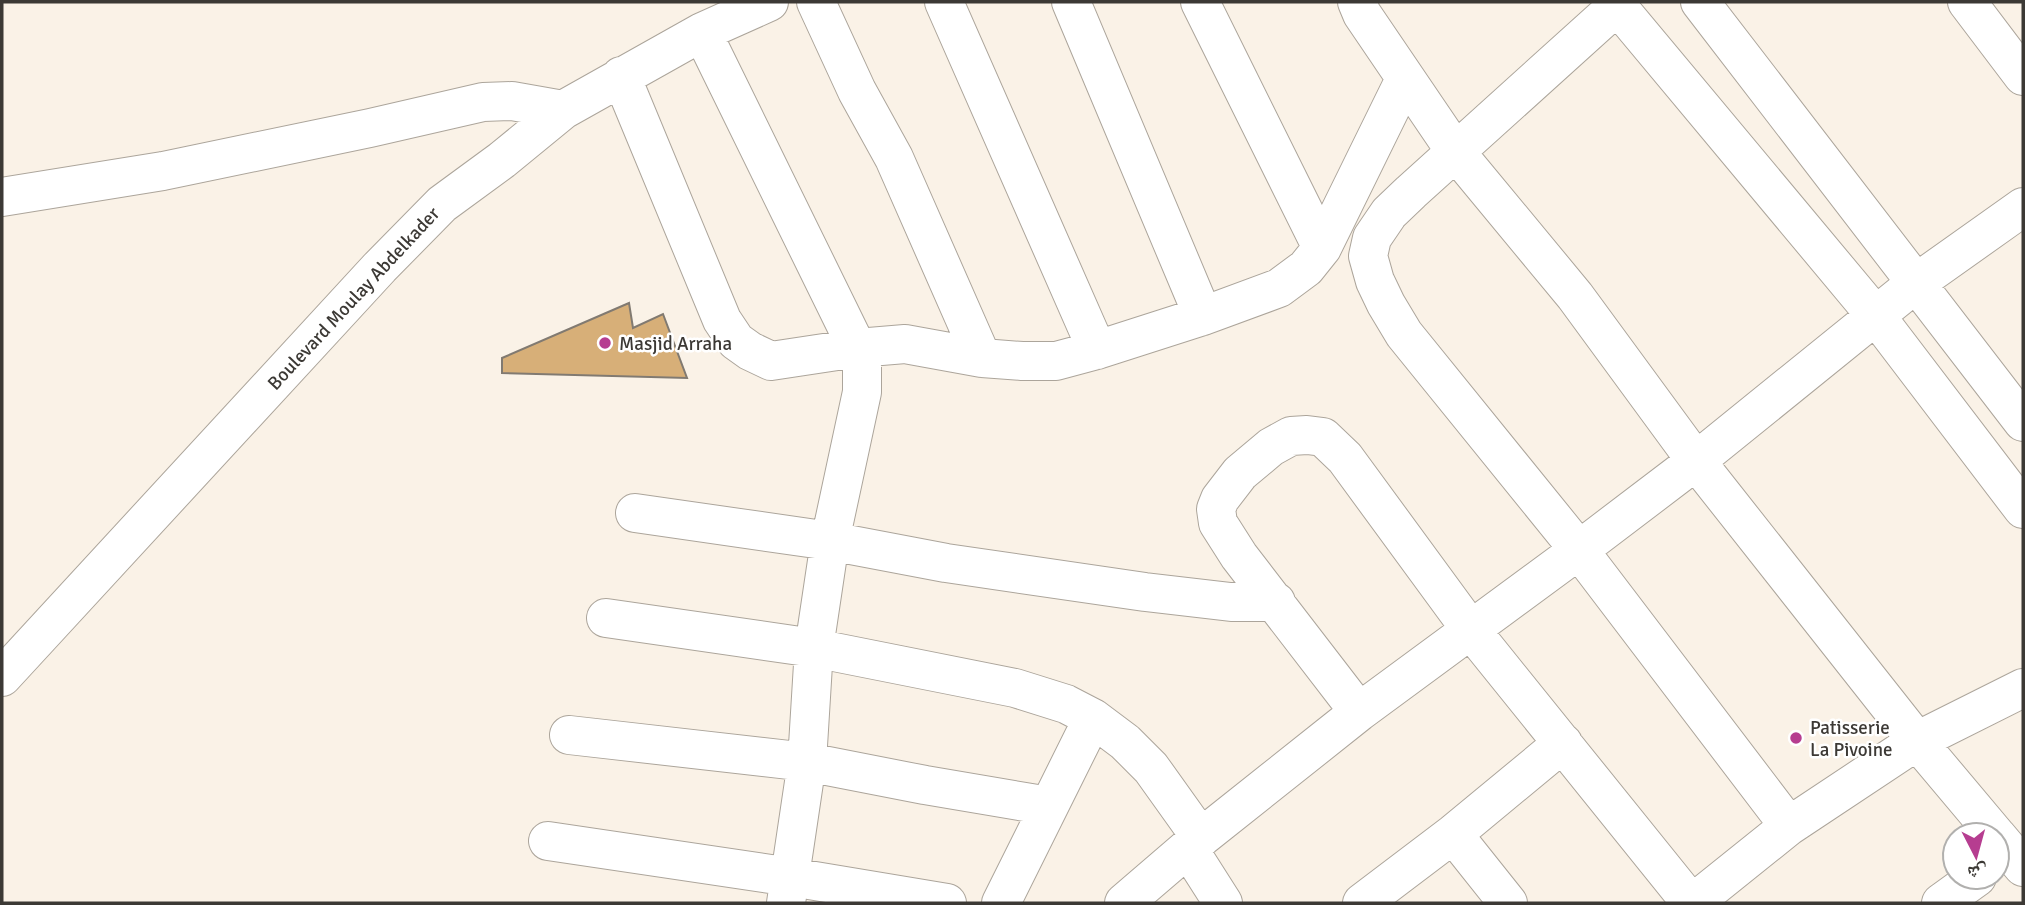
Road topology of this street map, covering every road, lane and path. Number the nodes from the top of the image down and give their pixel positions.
1 (769, 2) edge
2 (816, 2) edge
3 (944, 2) edge
4 (1071, 2) edge
5 (1200, 2) edge
6 (1357, 2) edge
7 (1700, 2) edge
8 (1967, 2) edge
9 (1615, 4) edge
10 (702, 32) junction
11 (621, 76) junction
12 (2023, 76) edge
13 (1405, 79) junction
14 (563, 110) junction
15 (1455, 151) junction
16 (2, 197) edge
17 (2023, 207) edge
18 (1322, 248) junction
19 (1916, 283) junction
20 (1203, 316) junction
21 (1876, 316) junction
22 (1097, 350) junction
23 (982, 358) junction
24 (860, 367) junction
25 (2023, 422) edge
26 (1696, 461) junction
27 (2023, 509) edge
28 (635, 513) dead end
29 (830, 541) junction
30 (1579, 550) junction
31 (1276, 602) junction
32 (606, 618) dead end
33 (1471, 629) junction
34 (814, 648) junction
35 (2, 677) edge
36 (2023, 688) edge
37 (1359, 712) junction
38 (1093, 718) junction
39 (569, 735) dead end
40 (1917, 741) junction
41 (1563, 743) junction
42 (807, 762) junction
43 (1049, 806) junction
44 (1982, 821) edge
45 (1789, 826) junction
46 (1453, 834) junction
47 (548, 841) dead end
48 (1195, 843) junction
49 (789, 890) edge
50 (1958, 891) edge
51 (947, 903) edge
52 (1001, 903) edge
53 (1124, 903) edge
54 (1223, 903) edge
55 (1362, 903) edge
56 (1508, 903) edge
57 (1692, 903) edge
58 (1941, 903) edge

1 - 10 street, Boulevard Moulay Abdelkader
2 - 23 street
3 - 22 street
4 - 20 street
5 - 18 street
6 - 13 street
7 - 19 street
8 - 12 street
9 - 15 street
9 - 21 street
10 - 11 street, Boulevard Moulay Abdelkader
10 - 24 street
11 - 14 street, Boulevard Moulay Abdelkader
11 - 24 street
13 - 15 street
13 - 18 street
14 - 16 street
14 - 35 street, Boulevard Moulay Abdelkader
15 - 26 street
15 - 30 street
17 - 19 street
18 - 20 street
19 - 21 street
19 - 25 street
20 - 22 street
21 - 26 street
21 - 27 street
22 - 23 street
23 - 24 street
24 - 29 street
26 - 30 street
26 - 40 street
28 - 29 street
29 - 31 street
29 - 34 street
30 - 33 street
30 - 45 street
31 - 33 street
31 - 37 street
32 - 34 street
33 - 37 street
33 - 41 street
34 - 38 street
34 - 42 street
36 - 40 street
37 - 48 street
38 - 43 street
38 - 48 street
39 - 42 street
40 - 44 street
40 - 45 street
41 - 46 street
41 - 57 street
42 - 43 street
42 - 49 street
43 - 52 street
45 - 57 street
46 - 55 street
46 - 56 street
47 - 49 street
48 - 53 street
48 - 54 street
49 - 51 street
50 - 58 street

